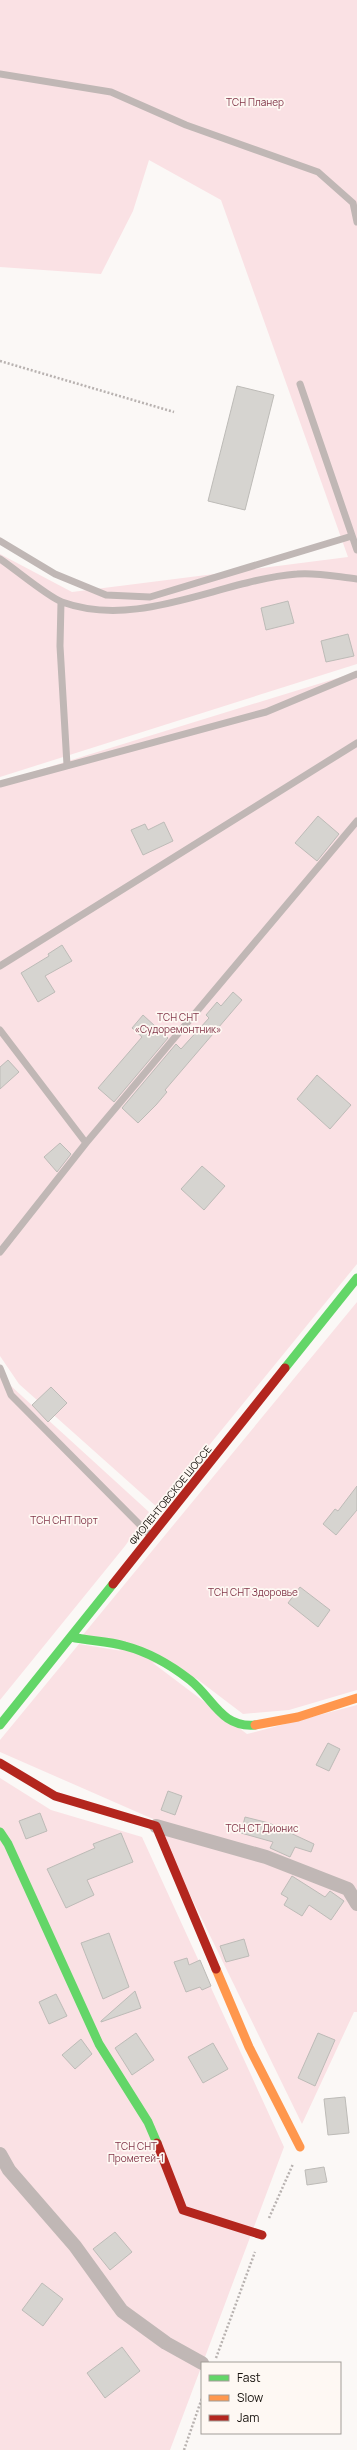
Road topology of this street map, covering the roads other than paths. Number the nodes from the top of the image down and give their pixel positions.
1 (0, 74) edge
2 (357, 222) edge
3 (300, 384) dead end
4 (352, 536) junction
5 (0, 541) edge
6 (357, 550) edge
7 (0, 559) edge
8 (357, 579) edge
9 (61, 602) junction
10 (357, 674) edge
11 (357, 743) edge
12 (67, 765) junction
13 (0, 784) edge
14 (357, 821) edge
15 (0, 966) edge
16 (0, 1030) edge
17 (86, 1143) junction
18 (0, 1252) edge
19 (357, 1278) edge
20 (0, 1368) edge
21 (152, 1536) junction
22 (71, 1637) junction
23 (357, 1698) edge
24 (0, 1725) edge
25 (0, 1763) edge
26 (156, 1826) junction
27 (0, 1832) edge
28 (357, 1904) edge
29 (300, 2147) dead end
30 (0, 2154) edge
31 (262, 2235) dead end
32 (201, 2362) edge

1 - 2 lane
3 - 4 lane
4 - 5 lane
4 - 6 lane
7 - 9 lane
8 - 9 lane
9 - 12 lane
10 - 12 lane
11 - 15 lane
12 - 13 lane
14 - 17 lane
16 - 17 lane
17 - 18 lane
19 - 21 street, ФИОЛЕНТОВСКОЕ ШОССЕ
20 - 21 lane
21 - 22 street, ФИОЛЕНТОВСКОЕ ШОССЕ
22 - 23 street
22 - 24 street, ФИОЛЕНТОВСКОЕ ШОССЕ
25 - 26 street
26 - 28 street
26 - 29 street
27 - 31 street
30 - 32 street

